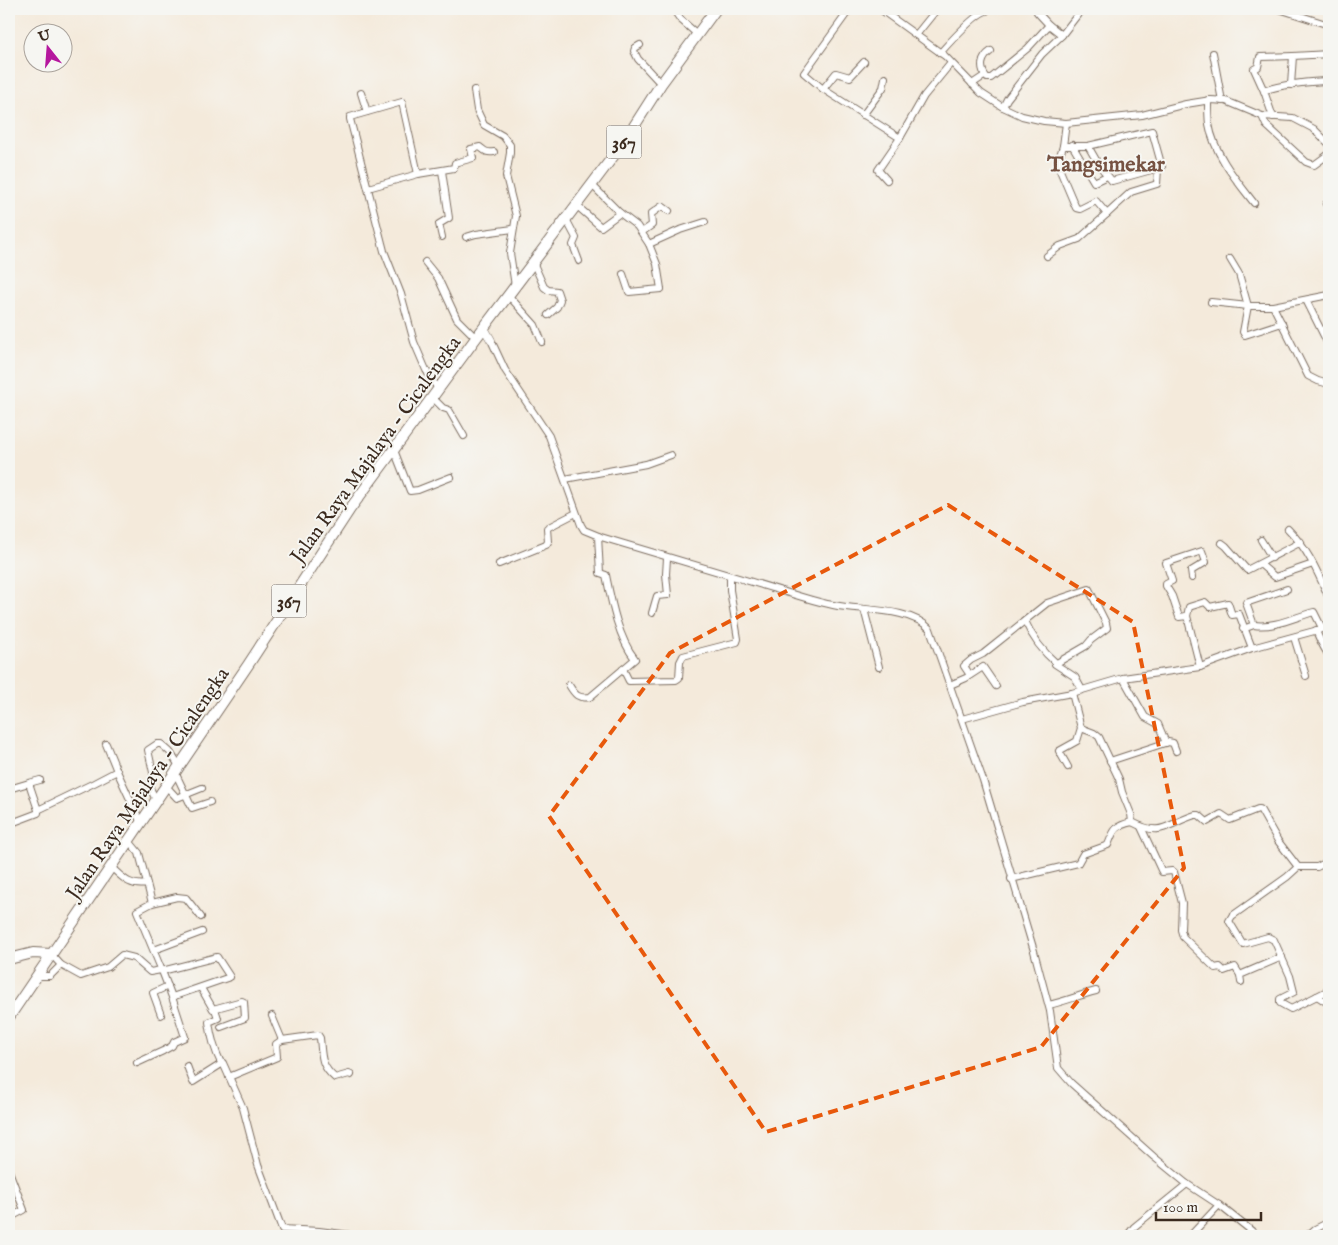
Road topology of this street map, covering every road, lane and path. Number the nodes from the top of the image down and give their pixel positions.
1 (673, 9) edge
2 (716, 9) edge
3 (850, 9) edge
4 (880, 9) edge
5 (937, 9) edge
6 (1037, 9) edge
7 (1082, 9) edge
8 (1281, 9) edge
9 (986, 11) dead end
10 (890, 12) edge
11 (1329, 25) edge
12 (1049, 26) junction
13 (697, 34) junction
14 (916, 35) junction
15 (1062, 35) junction
16 (640, 45) dead end
17 (991, 51) dead end
18 (940, 52) junction
19 (1213, 53) dead end
20 (1329, 54) edge
21 (1293, 56) junction
22 (864, 62) dead end
23 (951, 63) junction
24 (984, 76) junction
25 (885, 78) dead end
26 (1329, 81) edge
27 (661, 84) junction
28 (972, 84) junction
29 (1291, 85) junction
30 (823, 89) junction
31 (474, 90) dead end
32 (1264, 92) junction
33 (361, 93) dead end
34 (1208, 100) junction
35 (1222, 101) junction
36 (1003, 108) junction
37 (367, 112) junction
38 (863, 115) junction
39 (1262, 116) junction
40 (1273, 117) junction
41 (1066, 122) junction
42 (900, 138) junction
43 (1328, 140) edge
44 (1072, 145) junction
45 (1063, 146) junction
46 (1088, 146) junction
47 (494, 152) dead end
48 (1329, 154) edge
49 (1158, 168) junction
50 (442, 171) junction
51 (418, 174) junction
52 (1107, 176) junction
53 (887, 180) dead end
54 (591, 184) junction
55 (368, 188) junction
56 (1254, 203) dead end
57 (576, 205) junction
58 (669, 211) dead end
59 (620, 213) junction
60 (1107, 214) junction
61 (566, 219) junction
62 (705, 222) dead end
63 (513, 229) junction
64 (642, 232) junction
65 (442, 237) dead end
66 (466, 237) dead end
67 (649, 244) junction
68 (1047, 256) dead end
69 (1230, 259) dead end
70 (579, 261) dead end
71 (425, 262) dead end
72 (533, 262) junction
73 (623, 274) dead end
74 (521, 279) junction
75 (508, 295) junction
76 (1329, 295) edge
77 (1306, 300) junction
78 (1211, 302) dead end
79 (1248, 306) junction
80 (1274, 306) junction
81 (548, 314) dead end
82 (1282, 323) junction
83 (484, 328) junction
84 (476, 338) junction
85 (491, 340) joint
86 (542, 342) dead end
87 (1329, 346) edge
88 (1329, 384) edge
89 (435, 393) junction
90 (464, 436) dead end
91 (394, 450) junction
92 (671, 455) dead end
93 (450, 477) dead end
94 (566, 479) junction
95 (576, 513) junction
96 (1288, 529) dead end
97 (598, 536) junction
98 (1261, 540) dead end
99 (1301, 542) junction
100 (1222, 543) dead end
101 (667, 558) junction
102 (1272, 558) junction
103 (499, 564) dead end
104 (1260, 564) junction
105 (1313, 564) junction
106 (730, 577) junction
107 (1192, 578) dead end
108 (1288, 589) dead end
109 (1329, 598) edge
110 (864, 609) junction
111 (652, 613) dead end
112 (1186, 616) junction
113 (1025, 621) junction
114 (1254, 624) junction
115 (1329, 627) edge
116 (1243, 629) junction
117 (1319, 629) junction
118 (1294, 636) junction
119 (1252, 648) junction
120 (1329, 656) edge
121 (1056, 664) junction
122 (879, 667) dead end
123 (1200, 667) junction
124 (624, 669) junction
125 (970, 675) junction
126 (1306, 676) dead end
127 (1123, 678) junction
128 (950, 685) junction
129 (569, 686) dead end
130 (996, 686) dead end
131 (1082, 690) junction
132 (1072, 693) junction
133 (962, 719) junction
134 (1081, 728) junction
135 (1166, 743) junction
136 (106, 744) dead end
137 (1176, 751) dead end
138 (1110, 761) junction
139 (1068, 767) dead end
140 (177, 769) junction
141 (117, 771) junction
142 (40, 780) dead end
143 (29, 783) junction
144 (165, 785) junction
145 (202, 788) dead end
146 (9, 789) edge
147 (186, 795) junction
148 (156, 800) junction
149 (210, 802) dead end
150 (38, 810) junction
151 (1132, 822) junction
152 (141, 823) junction
153 (9, 824) edge
154 (1141, 827) junction
155 (129, 841) junction
156 (1329, 861) edge
157 (111, 867) junction
158 (1298, 867) junction
159 (1012, 879) junction
160 (147, 884) junction
161 (152, 903) junction
162 (201, 917) dead end
163 (202, 932) dead end
164 (154, 950) junction
165 (51, 954) junction
166 (1282, 957) junction
167 (9, 959) edge
168 (61, 965) junction
169 (162, 971) junction
170 (1240, 974) junction
171 (37, 976) junction
172 (1241, 982) dead end
173 (168, 986) junction
174 (201, 988) junction
175 (1329, 990) edge
176 (1096, 991) dead end
177 (1317, 996) junction
178 (172, 997) junction
179 (1329, 1004) edge
180 (1049, 1005) junction
181 (215, 1009) junction
182 (161, 1016) dead end
183 (272, 1016) dead end
184 (9, 1017) edge
185 (221, 1027) dead end
186 (282, 1040) junction
187 (137, 1063) dead end
188 (221, 1063) junction
189 (187, 1066) dead end
190 (351, 1075) dead end
191 (229, 1077) junction
192 (9, 1171) edge
193 (1187, 1184) junction
194 (1220, 1206) junction
195 (9, 1218) edge
196 (1329, 1222) edge
197 (1191, 1235) dead end
198 (358, 1236) edge
199 (1127, 1236) edge
200 (1258, 1236) edge
201 (1307, 1236) edge

1 - 13 street
2 - 13 main road, Jalan Raya Majalaya - Cicalengka / 367
3 - 30 street
4 - 10 street
5 - 14 street
6 - 12 street
7 - 15 street
8 - 11 street
9 - 18 street
10 - 14 street
12 - 15 street
12 - 24 street
13 - 27 main road, Jalan Raya Majalaya - Cicalengka / 367
14 - 18 street
15 - 36 street
16 - 27 street
17 - 24 street
18 - 23 street
19 - 35 street
20 - 21 street
21 - 29 street
21 - 32 street
22 - 30 street
23 - 28 street
23 - 42 street
24 - 28 street
25 - 38 street
26 - 29 street
27 - 54 main road, Jalan Raya Majalaya - Cicalengka / 367
28 - 36 street
29 - 32 street
30 - 38 street
31 - 63 street
32 - 40 street
33 - 37 street
34 - 35 street
34 - 41 street
34 - 56 street
35 - 39 street
36 - 41 street
37 - 51 street
37 - 55 street
38 - 42 street
39 - 40 street
39 - 48 street
40 - 43 street
41 - 45 street
42 - 53 street
44 - 45 street
44 - 46 street
44 - 52 street
45 - 60 street
46 - 49 street
46 - 52 street
47 - 50 street
49 - 52 street
49 - 60 street
50 - 51 street
50 - 65 street
51 - 55 street
54 - 57 main road, Jalan Raya Majalaya - Cicalengka / 367
54 - 59 street
55 - 89 street
57 - 59 street
57 - 61 main road, Jalan Raya Majalaya - Cicalengka / 367
58 - 64 street
59 - 64 street
60 - 68 street
61 - 70 street
61 - 72 main road, Jalan Raya Majalaya - Cicalengka / 367
62 - 67 street
63 - 66 street
63 - 74 street
64 - 67 street
67 - 73 street
69 - 79 street
71 - 84 street
72 - 74 main road, Jalan Raya Majalaya - Cicalengka / 367
72 - 81 street
74 - 75 main road, Jalan Raya Majalaya - Cicalengka / 367
75 - 83 main road, Jalan Raya Majalaya - Cicalengka / 367
75 - 86 street
76 - 77 street
77 - 80 street
77 - 87 street
78 - 79 street
79 - 80 street
79 - 82 street
80 - 82 street
82 - 88 street
83 - 84 main road, Jalan Raya Majalaya - Cicalengka / 367
83 - 85 street
84 - 89 main road, Jalan Raya Majalaya - Cicalengka / 367
85 - 94 street
89 - 90 street
89 - 91 main road, Jalan Raya Majalaya - Cicalengka / 367
91 - 93 street
91 - 140 main road, Jalan Raya Majalaya - Cicalengka / 367
92 - 94 street
94 - 95 street
95 - 97 street
95 - 103 street
96 - 99 street
97 - 101 street
97 - 124 street
98 - 102 street
99 - 102 street
99 - 105 street
100 - 104 street
101 - 106 street
101 - 111 street
102 - 104 street
104 - 105 street
105 - 109 street
106 - 110 street
106 - 124 street
107 - 112 street
108 - 114 street
110 - 122 street
110 - 128 street
112 - 116 street
112 - 123 street
113 - 121 street
113 - 121 street
113 - 125 street
114 - 116 street
114 - 117 street
115 - 117 street
116 - 119 street
117 - 118 street
117 - 120 street
118 - 119 street
118 - 126 street
119 - 123 street
121 - 131 street
123 - 127 street
124 - 129 street
125 - 128 street
125 - 130 street
127 - 131 street
127 - 135 street
128 - 133 street
131 - 132 street
132 - 133 street
132 - 134 street
133 - 159 street
134 - 138 street
134 - 139 street
135 - 137 street
135 - 138 street
136 - 141 street
138 - 151 street
140 - 144 main road, Jalan Raya Majalaya - Cicalengka / 367
140 - 147 street
140 - 148 street
141 - 150 street
141 - 152 street
142 - 143 street
143 - 146 street
143 - 150 street
144 - 147 street
144 - 148 main road, Jalan Raya Majalaya - Cicalengka / 367
145 - 147 street
147 - 149 street
148 - 152 main road, Jalan Raya Majalaya - Cicalengka / 367
150 - 153 street
151 - 154 street
151 - 159 street
152 - 155 main road, Jalan Raya Majalaya - Cicalengka / 367
154 - 158 street
154 - 170 street
155 - 157 main road, Jalan Raya Majalaya - Cicalengka / 367
155 - 160 street
156 - 158 street
157 - 160 street
157 - 165 main road, Jalan Raya Majalaya - Cicalengka / 367
158 - 166 street
159 - 180 street
160 - 161 street
161 - 162 street
161 - 164 street
163 - 164 street
164 - 169 street
165 - 167 main road
165 - 168 street
165 - 171 main road, Jalan Raya Majalaya - Cicalengka / 367
166 - 170 street
166 - 177 street
168 - 169 street
168 - 171 street
169 - 173 street
169 - 174 street
170 - 172 street
171 - 184 main road, Jalan Raya Majalaya - Cicalengka / 367
173 - 178 street
173 - 182 street
174 - 178 street
174 - 181 street
175 - 177 street
176 - 180 street
177 - 179 street
178 - 187 street
180 - 193 street
181 - 185 street
181 - 188 street
183 - 186 street
186 - 190 street
186 - 191 street
188 - 189 street
188 - 191 street
191 - 198 street
192 - 195 street
193 - 194 street
193 - 199 street
194 - 197 street
194 - 200 street
196 - 201 street

